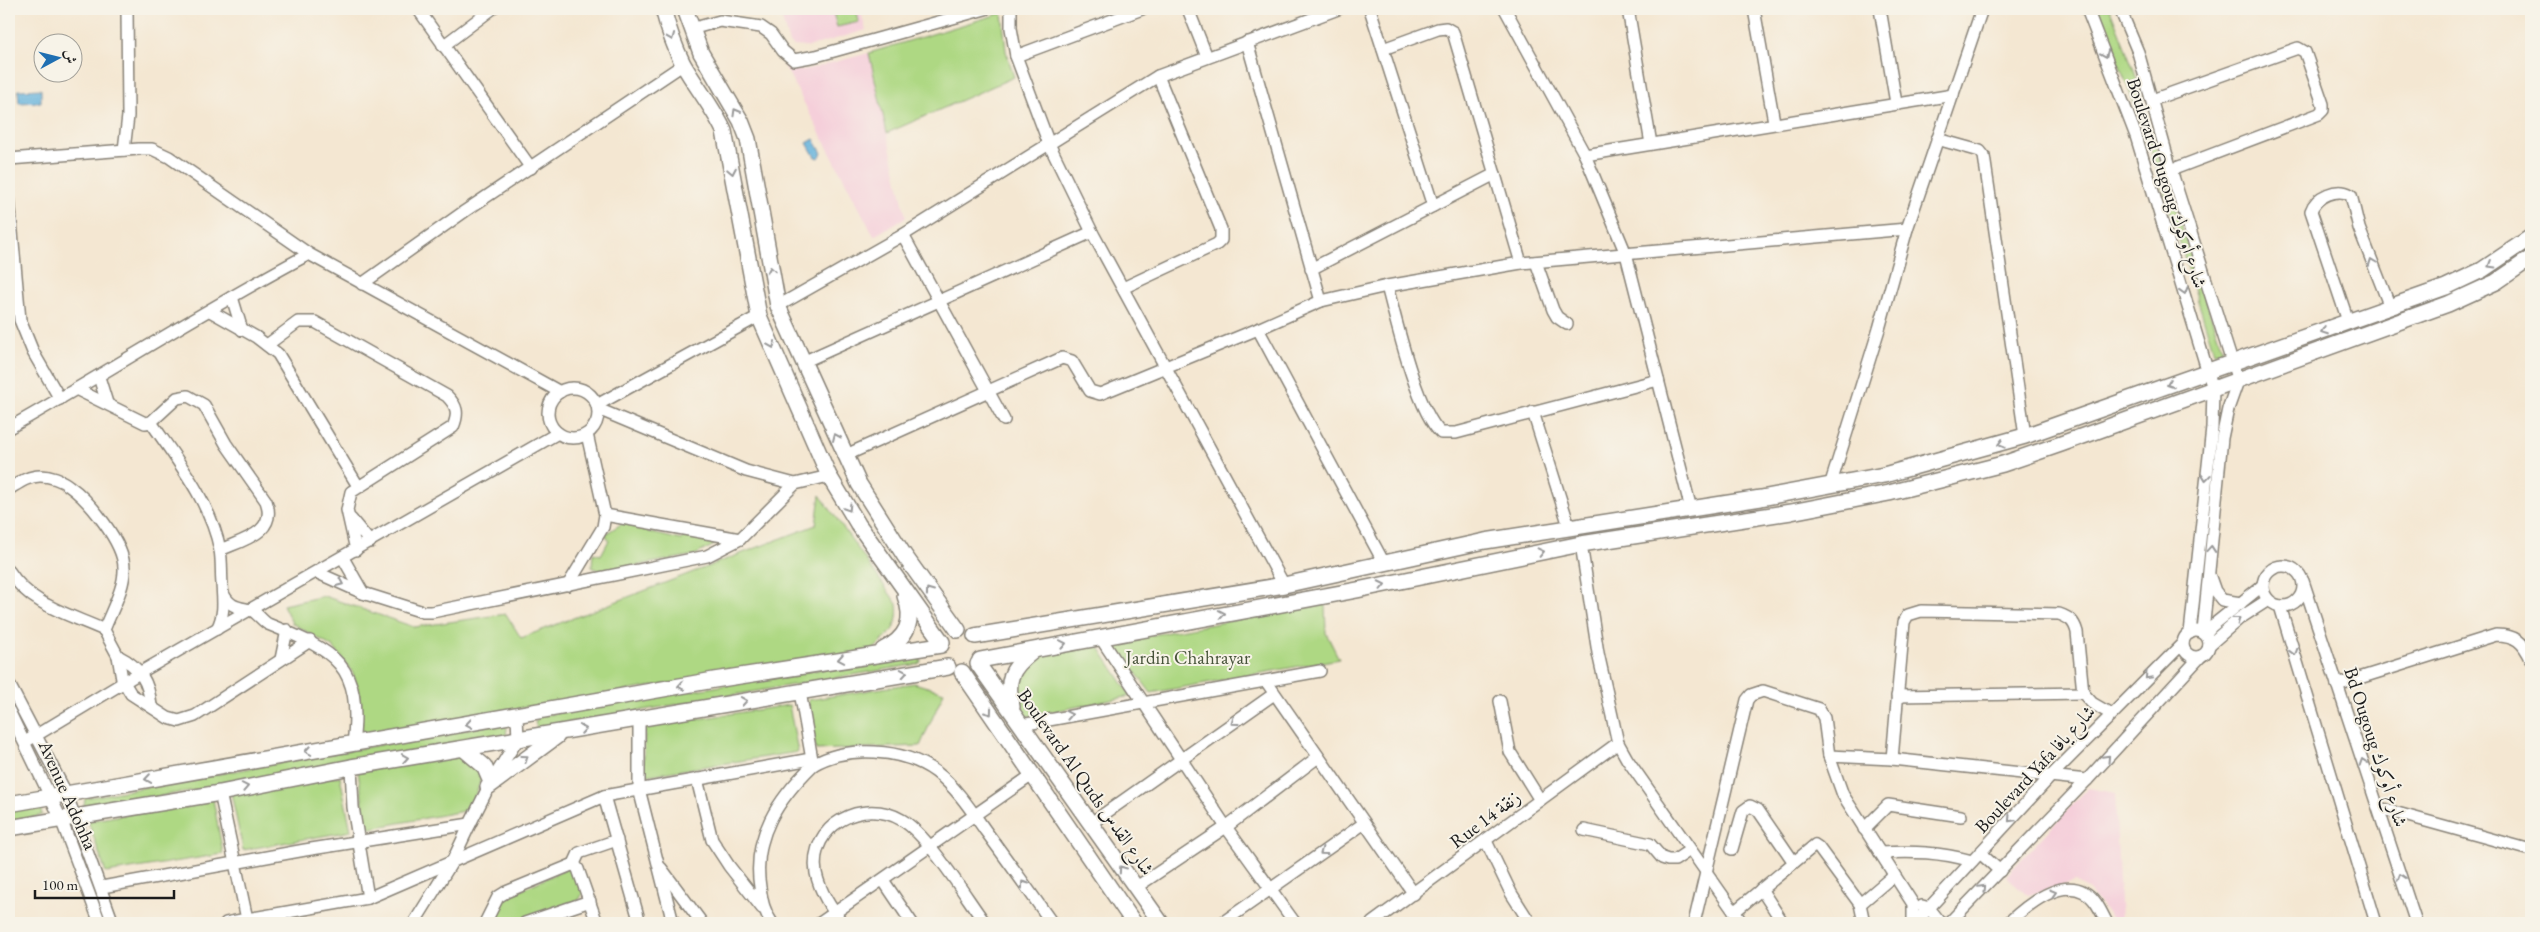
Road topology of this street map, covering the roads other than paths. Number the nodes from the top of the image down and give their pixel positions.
1 (127, 9) edge
2 (418, 9) edge
3 (492, 9) edge
4 (663, 9) edge
5 (685, 9) edge
6 (985, 9) edge
7 (1012, 9) edge
8 (1142, 9) edge
9 (1188, 9) edge
10 (1338, 9) edge
11 (1370, 9) edge
12 (1505, 9) edge
13 (1628, 9) edge
14 (1754, 9) edge
15 (1880, 9) edge
16 (1982, 9) edge
17 (2087, 9) edge
18 (2120, 9) edge
19 (691, 29) junction
20 (1246, 42) junction
21 (443, 46) junction
22 (1383, 49) junction
23 (1016, 56) junction
24 (1207, 57) junction
25 (684, 64) junction
26 (1158, 76) junction
27 (1953, 95) junction
28 (2152, 100) junction
29 (1896, 103) junction
30 (1774, 122) junction
31 (1937, 139) junction
32 (1049, 144) junction
33 (1651, 144) junction
34 (124, 150) junction
35 (1584, 155) junction
36 (9, 159) edge
37 (531, 168) junction
38 (2172, 170) junction
39 (1495, 174) junction
40 (9, 198) edge
41 (1433, 206) junction
42 (1907, 229) junction
43 (1092, 232) junction
44 (903, 235) junction
45 (2531, 237) edge
46 (309, 254) junction
47 (1626, 254) junction
48 (2531, 258) edge
49 (1536, 262) junction
50 (1521, 263) junction
51 (1311, 268) junction
52 (362, 284) junction
53 (1387, 286) junction
54 (1123, 288) junction
55 (232, 297) junction
56 (939, 300) junction
57 (1321, 301) junction
58 (778, 306) junction
59 (2390, 307) junction
60 (210, 310) junction
61 (760, 316) junction
62 (2348, 321) junction
63 (1567, 324) dead end
64 (1258, 329) junction
65 (242, 330) junction
66 (268, 345) junction
67 (803, 362) junction
68 (2234, 362) junction
69 (1165, 366) junction
70 (2208, 370) junction
71 (99, 377) junction
72 (1658, 380) junction
73 (2238, 380) junction
74 (2213, 389) junction
75 (78, 390) junction
76 (988, 390) junction
77 (560, 392) junction
78 (60, 399) junction
79 (107, 403) junction
80 (597, 407) junction
81 (1533, 412) junction
82 (1004, 420) dead end
83 (151, 422) junction
84 (9, 428) edge
85 (558, 433) junction
86 (586, 434) junction
87 (2025, 436) junction
88 (844, 456) junction
89 (829, 476) junction
90 (795, 484) junction
91 (358, 486) junction
92 (1830, 486) junction
93 (9, 489) edge
94 (1691, 509) junction
95 (605, 515) junction
96 (350, 518) junction
97 (1569, 526) junction
98 (740, 539) junction
99 (370, 542) junction
100 (1581, 544) junction
101 (220, 550) junction
102 (356, 550) junction
103 (343, 558) junction
104 (1384, 563) junction
105 (9, 571) edge
106 (318, 572) junction
107 (2209, 575) junction
108 (900, 581) junction
109 (2303, 581) junction
110 (568, 585) junction
111 (1284, 585) junction
112 (2263, 586) junction
113 (222, 593) junction
114 (363, 593) junction
115 (2268, 600) junction
116 (2241, 604) junction
117 (2280, 606) junction
118 (252, 610) junction
119 (217, 629) junction
120 (104, 630) junction
121 (286, 630) junction
122 (958, 630) junction
123 (975, 636) junction
124 (1100, 637) junction
125 (2206, 637) junction
126 (2186, 638) junction
127 (310, 641) junction
128 (942, 644) junction
129 (1033, 651) junction
130 (877, 654) junction
131 (118, 656) junction
132 (2201, 656) junction
133 (281, 659) junction
134 (2531, 660) edge
135 (979, 662) junction
136 (955, 669) junction
137 (1320, 671) dead end
138 (141, 672) junction
139 (1266, 681) junction
140 (9, 684) edge
141 (124, 684) junction
142 (2337, 685) junction
143 (800, 692) junction
144 (2083, 693) junction
145 (1274, 694) junction
146 (1897, 696) junction
147 (1144, 701) junction
148 (1500, 701) dead end
149 (151, 706) junction
150 (9, 710) edge
151 (1012, 711) junction
152 (2111, 714) junction
153 (517, 717) junction
154 (639, 719) junction
155 (1021, 725) junction
156 (564, 732) junction
157 (30, 739) junction
158 (518, 739) junction
159 (1618, 743) junction
160 (353, 744) junction
161 (464, 749) junction
162 (1829, 756) junction
163 (1318, 757) junction
164 (1892, 759) junction
165 (1182, 760) junction
166 (812, 762) junction
167 (351, 767) junction
168 (1032, 775) junction
169 (2052, 775) junction
170 (697, 779) junction
171 (2087, 780) junction
172 (490, 785) junction
173 (639, 789) junction
174 (220, 792) junction
175 (66, 793) junction
176 (51, 796) junction
177 (604, 796) junction
178 (1540, 800) junction
179 (9, 804) edge
180 (2379, 808) junction
181 (77, 816) junction
182 (975, 816) junction
183 (1961, 816) dead end
184 (61, 819) junction
185 (470, 824) junction
186 (1090, 824) junction
187 (1363, 824) junction
188 (1226, 827) junction
189 (9, 828) edge
190 (1864, 829) junction
191 (1584, 830) dead end
192 (617, 840) junction
193 (358, 841) junction
194 (1486, 841) junction
195 (930, 848) junction
196 (1732, 849) dead end
197 (1690, 850) junction
198 (2531, 850) edge
199 (1980, 852) junction
200 (1880, 853) junction
201 (1793, 861) junction
202 (452, 862) junction
203 (1972, 862) junction
204 (233, 863) junction
205 (657, 863) junction
206 (574, 864) junction
207 (2000, 870) junction
208 (1706, 873) junction
209 (1894, 875) junction
210 (883, 880) junction
211 (102, 887) junction
212 (1135, 888) junction
213 (1761, 889) junction
214 (1271, 890) junction
215 (1414, 894) junction
216 (368, 898) junction
217 (590, 901) junction
218 (1860, 904) junction
219 (1913, 904) junction
220 (1929, 908) junction
221 (763, 910) junction
222 (1734, 912) junction
223 (834, 913) junction
224 (247, 919) junction
225 (278, 919) edge
226 (1380, 921) edge
227 (2012, 922) edge
228 (100, 923) edge
229 (113, 923) edge
230 (226, 923) edge
231 (414, 923) edge
232 (485, 923) edge
233 (525, 923) edge
234 (597, 923) edge
235 (640, 923) edge
236 (673, 923) edge
237 (702, 923) edge
238 (772, 923) edge
239 (820, 923) edge
240 (842, 923) edge
241 (912, 923) edge
242 (985, 923) edge
243 (1052, 923) edge
244 (1134, 923) edge
245 (1161, 923) edge
246 (1222, 923) edge
247 (1295, 923) edge
248 (1530, 923) edge
249 (1694, 923) edge
250 (1742, 923) edge
251 (1783, 923) edge
252 (1862, 923) edge
253 (1914, 923) edge
254 (1941, 923) edge
255 (1950, 923) edge
256 (2107, 923) edge
257 (2376, 923) edge
258 (2416, 923) edge

1 - 34 street
2 - 21 street
3 - 21 street
4 -> 25 main road
5 - 19 main road
6 - 19 street
7 - 23 street
8 - 23 street
9 - 24 street
10 - 20 street
11 - 22 street
12 - 35 street
13 - 33 street
14 - 30 street
15 - 29 street
16 - 27 street
17 -> 70 street, Boulevard Ougoug شارع أوكوك
18 - 28 street, Boulevard Ougoug شارع أوكوك
58 -> 19 main road
20 - 24 street
20 - 51 street
21 - 37 street
22 - 39 street
22 - 41 street
23 - 32 street
24 - 26 street
25 - 37 street
25 -> 61 main road
26 - 32 street
26 - 54 street
27 - 29 street
27 - 31 street
28 - 38 street, Boulevard Ougoug شارع أوكوك
28 - 38 street
29 - 30 street
30 - 33 street
31 - 42 street
31 - 87 street
32 - 43 street
32 - 44 street
33 - 35 street
34 - 36 street
34 - 46 street
35 - 47 street
37 - 52 street
38 - 68 street, Boulevard Ougoug شارع أوكوك
39 - 41 street
39 - 50 street
40 - 78 street
41 - 51 street
42 - 47 street
42 - 92 street
43 - 54 street
43 - 56 street
44 - 56 street
44 - 58 street
45 -> 59 main road
46 - 52 street
46 - 55 street
47 - 49 street
47 - 72 street
48 - 73 main road
49 - 50 street
49 - 63 street
50 - 53 street
51 - 57 street
52 - 77 street
53 - 57 street
53 - 81 street
54 - 69 street
55 - 60 street
55 - 65 street
56 - 67 street
56 - 76 street
57 - 64 street
58 - 67 main road
59 - 62 main road
59 -> 62 street
60 - 65 street
60 - 71 street
61 - 80 street
61 -> 89 main road
62 -> 68 main road
64 - 69 street
64 - 104 street
65 - 66 street
66 - 91 street
66 - 91 street
88 -> 67 main road
68 - 70 main road
68 - 73 street, Boulevard Ougoug شارع أوكوك
69 - 76 street
69 - 111 street
70 - 74 street, Boulevard Ougoug شارع أوكوك
70 -> 87 main road
71 - 75 street
71 - 79 street
72 - 81 street
72 - 94 street
73 - 74 main road
107 -> 73 street
74 - 100 main road
74 -> 126 street, Boulevard Ougoug شارع أوكوك
75 - 78 street
75 - 79 street
76 - 82 street
76 - 88 street
77 - 80 street
77 - 85 street
78 - 84 street
79 - 83 street
80 - 86 street
80 - 90 street
81 - 97 street
83 - 101 street
83 - 101 street
85 - 86 street
85 - 99 street
86 - 95 street
87 -> 92 main road
122 -> 88 main road
89 - 90 street
89 -> 108 main road
90 - 98 street
91 - 96 street
92 - 94 main road
93 - 120 street
94 - 97 main road
95 - 98 street
95 - 110 street
96 - 99 street
96 - 102 street
97 - 104 main road
98 - 110 street
99 - 102 street
124 -> 100 main road
100 - 159 street
101 - 113 street
102 - 103 street
103 - 106 street
103 - 114 street
104 - 111 main road
105 - 120 street
106 -> 114 street
106 - 118 street
107 - 116 street
107 - 125 street
108 - 128 main road
108 - 130 main road
109 - 112 street
109 - 117 street
109 - 142 street, Bd Ougoug شارع أوكوك
110 - 114 street
111 - 123 main road
112 - 115 street
112 - 116 street
113 - 118 street
113 - 119 street
115 - 117 street
125 -> 115 street
116 - 125 street
117 -> 257 street
118 - 119 street
118 - 121 street
119 - 138 street
120 - 131 street
121 - 127 street
121 - 133 street
122 - 123 main road
122 - 128 main road
123 - 135 main road
129 -> 124 main road
124 - 147 street
125 - 126 street
125 - 132 street
126 - 132 street
126 -> 152 street, Boulevard Yafa شارع يافا
127 - 133 street
127 - 160 street
128 - 130 main road
128 - 136 main road
129 - 135 main road
129 - 151 main road
130 -> 153 main road
131 - 138 street
131 - 141 street
171 -> 132 street
133 - 149 street
134 - 142 street
135 - 136 main road
135 - 151 main road, Boulevard Al Quds شارع القدس
143 -> 136 main road
136 -> 168 main road, Boulevard Al Quds شارع القدس
137 - 139 street
138 - 141 street
138 - 149 street
139 - 145 street
139 - 147 street
140 - 157 street
141 - 149 street
141 - 157 street
180 -> 142 street, Bd Ougoug شارع أوكوك
154 -> 143 main road
143 - 166 street
144 - 146 street
144 - 146 street
144 - 152 street
145 - 163 street
145 -> 165 street
146 - 164 street
155 -> 147 street
147 - 165 street
148 - 178 street
150 - 157 street, Avenue Adohha
151 - 155 main road, Boulevard Al Quds شارع القدس
152 - 169 street, Boulevard Yafa شارع يافا
153 - 158 street
153 -> 160 main road
156 -> 154 main road
154 - 173 street
155 - 186 main road, Boulevard Al Quds شارع القدس
156 - 158 main road
172 -> 156 main road
157 - 175 street
157 - 176 street, Avenue Adohha
158 - 161 main road
158 - 172 street
159 - 178 street, Rue 14 زنقة
159 - 197 street
160 -> 175 main road
167 -> 161 main road
161 - 172 main road
162 - 164 street
162 - 190 street
162 - 208 street
163 - 187 street
163 - 188 street
164 - 169 street
165 - 186 street
165 - 188 street
166 - 170 street
166 - 182 street
166 - 221 street
174 -> 167 main road
167 - 193 street
168 - 182 street
168 - 244 main road, Boulevard Al Quds شارع القدس
169 - 171 street
169 -> 199 street, Boulevard Yafa شارع يافا
170 - 173 street
170 - 221 street
171 - 207 street
172 - 185 street
173 - 177 street
173 - 205 street
174 - 181 main road
174 - 204 street
175 - 176 main road
175 - 181 street
176 - 179 main road
176 - 184 street, Avenue Adohha
177 - 192 street
177 - 202 street
178 - 194 street, Rue 14 زنقة
180 - 198 street
258 -> 180 street, Bd Ougoug شارع أوكوك
181 - 184 main road
181 - 211 street
182 - 195 street
243 -> 182 street
183 - 190 street
184 - 189 main road
184 - 228 street, Avenue Adohha
185 - 193 street
185 - 202 street
212 -> 186 main road, Boulevard Al Quds شارع القدس
187 -> 214 street
187 - 215 street
188 - 212 street
188 - 214 street
190 - 200 street
191 - 197 street
192 - 206 street
192 - 235 street
193 - 204 street
193 - 216 street
194 - 215 street, Rue 14 زنقة
194 - 248 street
195 - 210 street
195 - 223 street
195 - 242 street
196 - 201 street
197 - 208 street
199 - 203 street, Boulevard Yafa شارع يافا
199 - 207 street
200 - 203 street
200 - 209 street
201 - 213 street
201 - 218 street
202 - 216 street
202 - 231 street
203 - 220 street, Boulevard Yafa شارع يافا
204 - 211 street
204 - 224 street
205 - 236 street
205 - 237 street
206 - 217 street
206 - 232 street
255 -> 207 street
208 - 222 street
208 - 249 street
209 - 218 street
209 - 219 street
210 - 223 street
210 - 241 street
211 - 229 street
212 - 245 main road, Boulevard Al Quds شارع القدس
213 - 222 street
213 - 251 street
214 - 246 street
214 - 247 street
215 - 226 street, Rue 14 زنقة
216 - 225 street
217 - 233 street
217 - 234 street
218 - 252 street
219 - 220 street
219 - 253 street
220 - 253 street, Boulevard Yafa شارع يافا
220 - 254 street
221 - 238 street
222 - 250 street
223 - 239 street
223 - 240 street
224 - 225 street
224 - 230 street
227 -> 256 street

